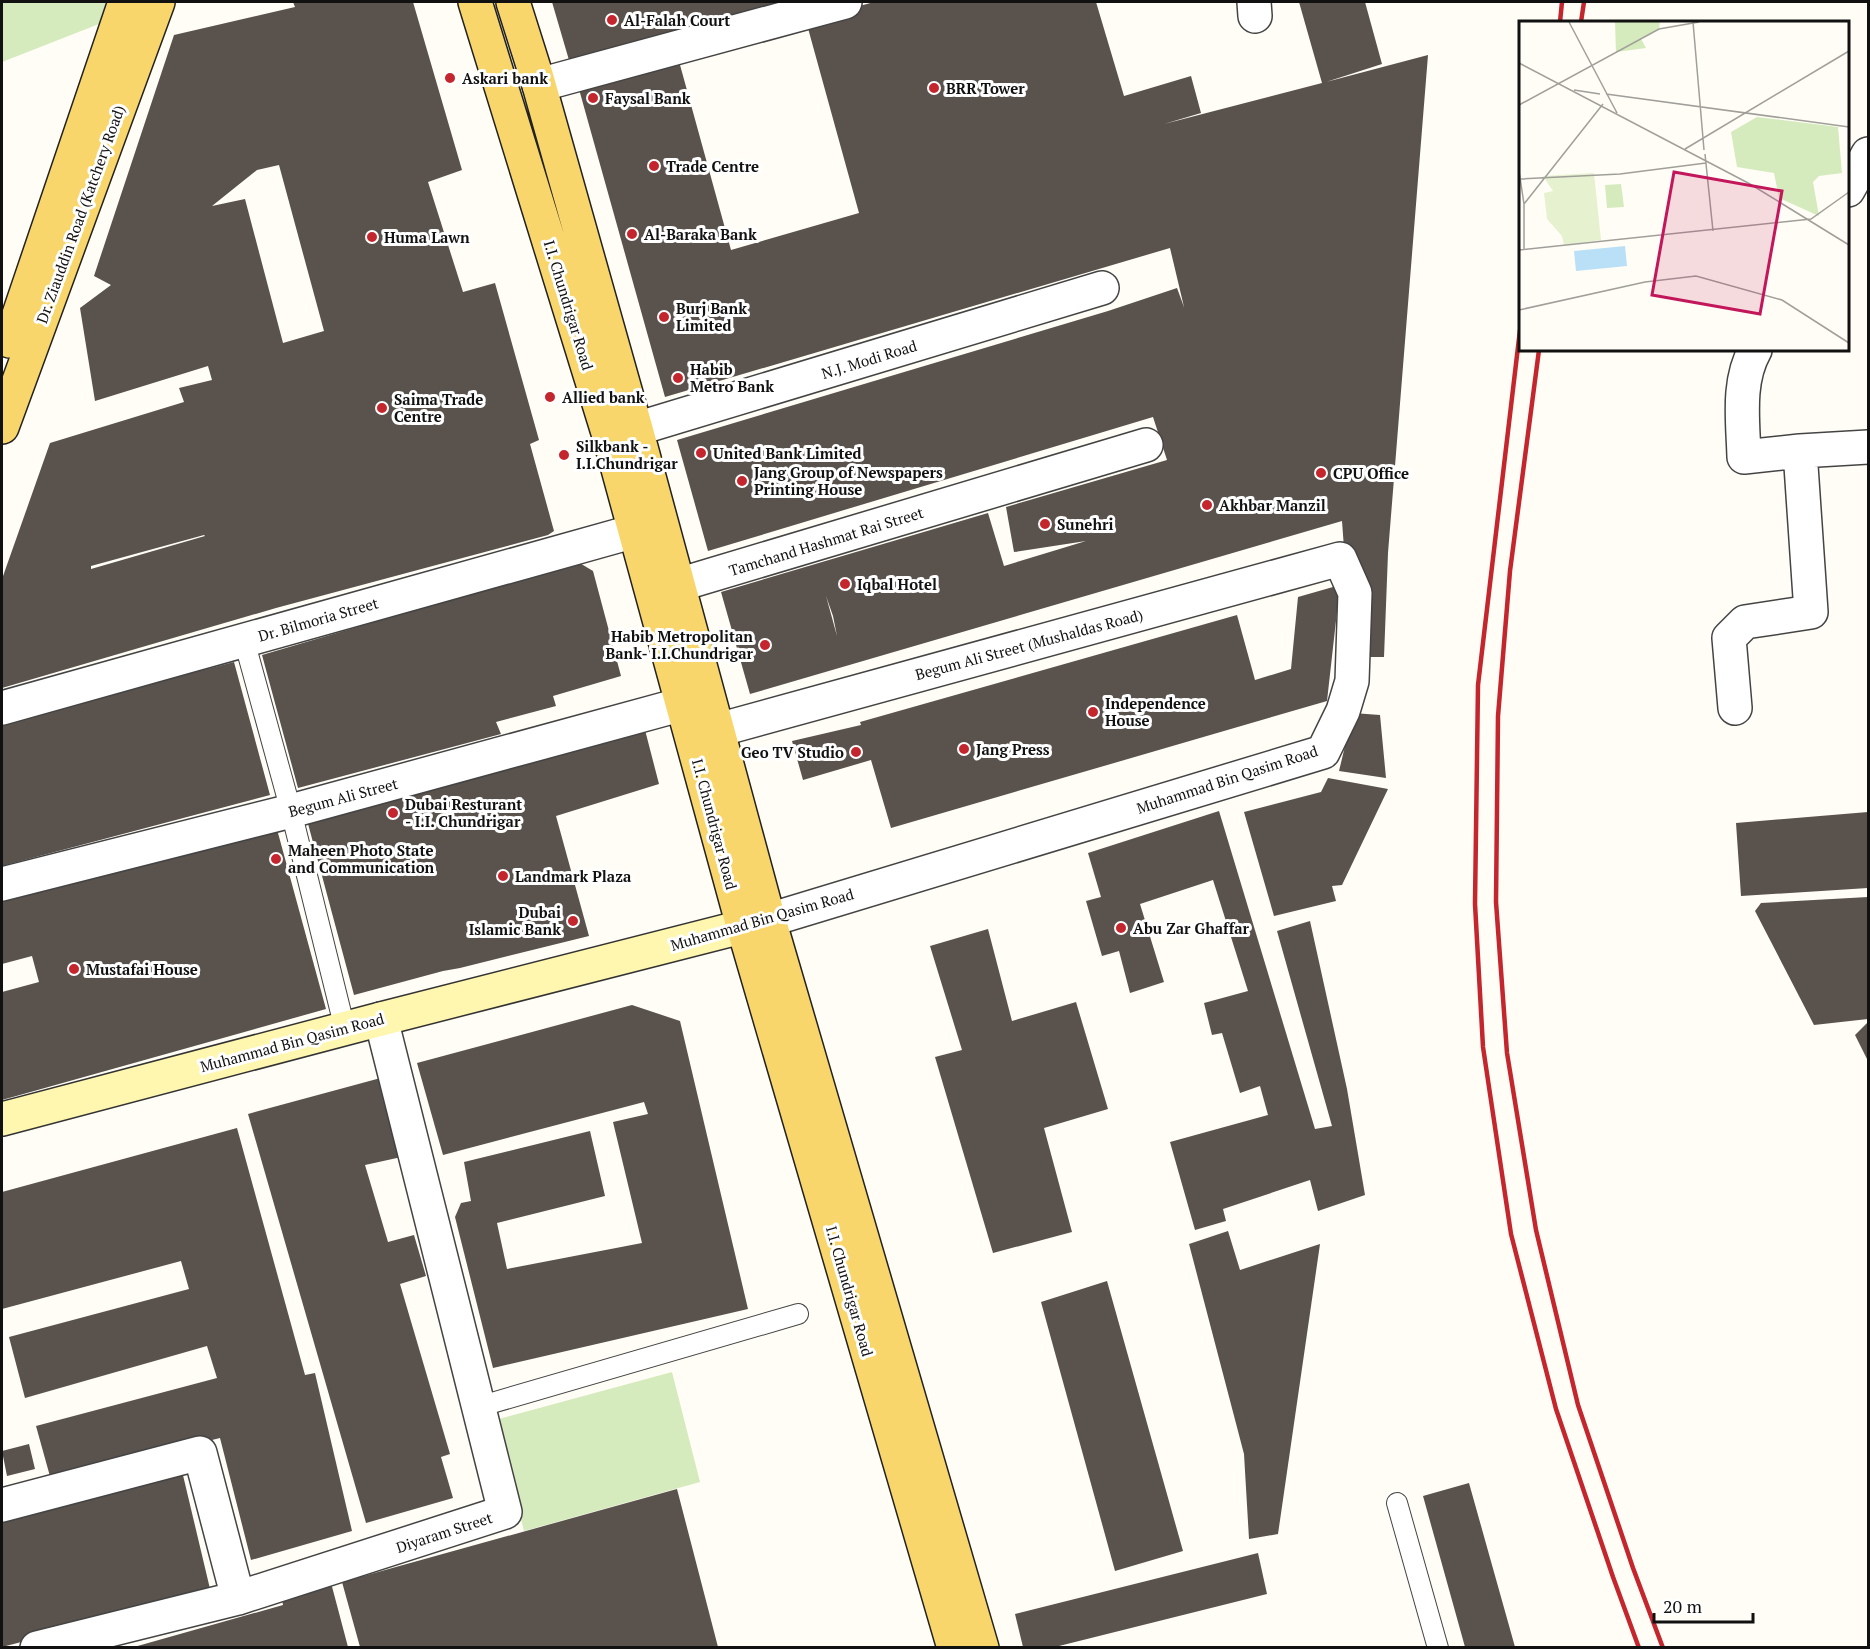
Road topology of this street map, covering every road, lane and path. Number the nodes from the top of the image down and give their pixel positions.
1 (124, 2) edge
2 (158, 2) edge
3 (475, 2) edge
4 (513, 2) edge
5 (845, 2) edge
6 (539, 85) junction
7 (1869, 154) edge
8 (1849, 188) edge
9 (1102, 288) dead end
10 (1754, 351) edge
11 (2, 365) edge
12 (2, 427) edge
13 (636, 429) junction
14 (1146, 445) dead end
15 (1869, 447) edge
16 (1800, 451) junction
17 (635, 531) junction
18 (1340, 559) joint
19 (678, 585) junction
20 (244, 640) junction
21 (683, 704) junction
22 (2, 708) edge
23 (1735, 708) dead end
24 (718, 729) junction
25 (291, 812) junction
26 (2, 884) edge
27 (756, 923) junction
28 (381, 1018) junction
29 (345, 1029) junction
30 (2, 1119) edge
31 (798, 1314) dead end
32 (478, 1407) junction
33 (1397, 1503) dead end
34 (2, 1505) edge
35 (238, 1598) junction
36 (37, 1647) edge
37 (954, 1647) edge
38 (982, 1647) edge
39 (1438, 1647) edge

1 - 11 main road, Dr. Ziauddin Road (Katchery Road)
2 - 12 main road, Dr. Ziauddin Road (Katchery Road)
3 - 17 main road, I.I. Chundrigar Road
4 - 6 main road, I.I. Chundrigar Road
5 - 6 street
6 - 13 main road, I.I. Chundrigar Road
7 - 8 street
9 - 13 street, N.J. Modi Road
10 - 16 street
13 - 19 main road, I.I. Chundrigar Road
14 - 19 street, Tamchand Hashmat Rai Street
15 - 16 street
16 - 23 street
17 - 20 street, Dr. Bilmoria Street
17 - 21 main road, I.I. Chundrigar Road
18 - 24 street, Begum Ali Street (Mushaldas Road)
18 - 27 street, Muhammad Bin Qasim Road
19 - 24 main road, I.I. Chundrigar Road
20 - 22 street, Dr. Bilmoria Street
20 - 25 lane
21 - 25 street, Begum Ali Street
21 - 27 main road, I.I. Chundrigar Road
24 - 27 main road, I.I. Chundrigar Road
25 - 26 street, Begum Ali Street
25 - 29 lane
27 - 28 main road, Muhammad Bin Qasim Road
27 - 37 main road, I.I. Chundrigar Road
27 - 38 main road, I.I. Chundrigar Road
28 - 29 main road, Muhammad Bin Qasim Road
28 - 32 street, Diyaram Street
29 - 30 main road, Muhammad Bin Qasim Road
31 - 32 lane
32 - 35 street, Diyaram Street
33 - 39 lane
34 - 35 street
35 - 36 street

